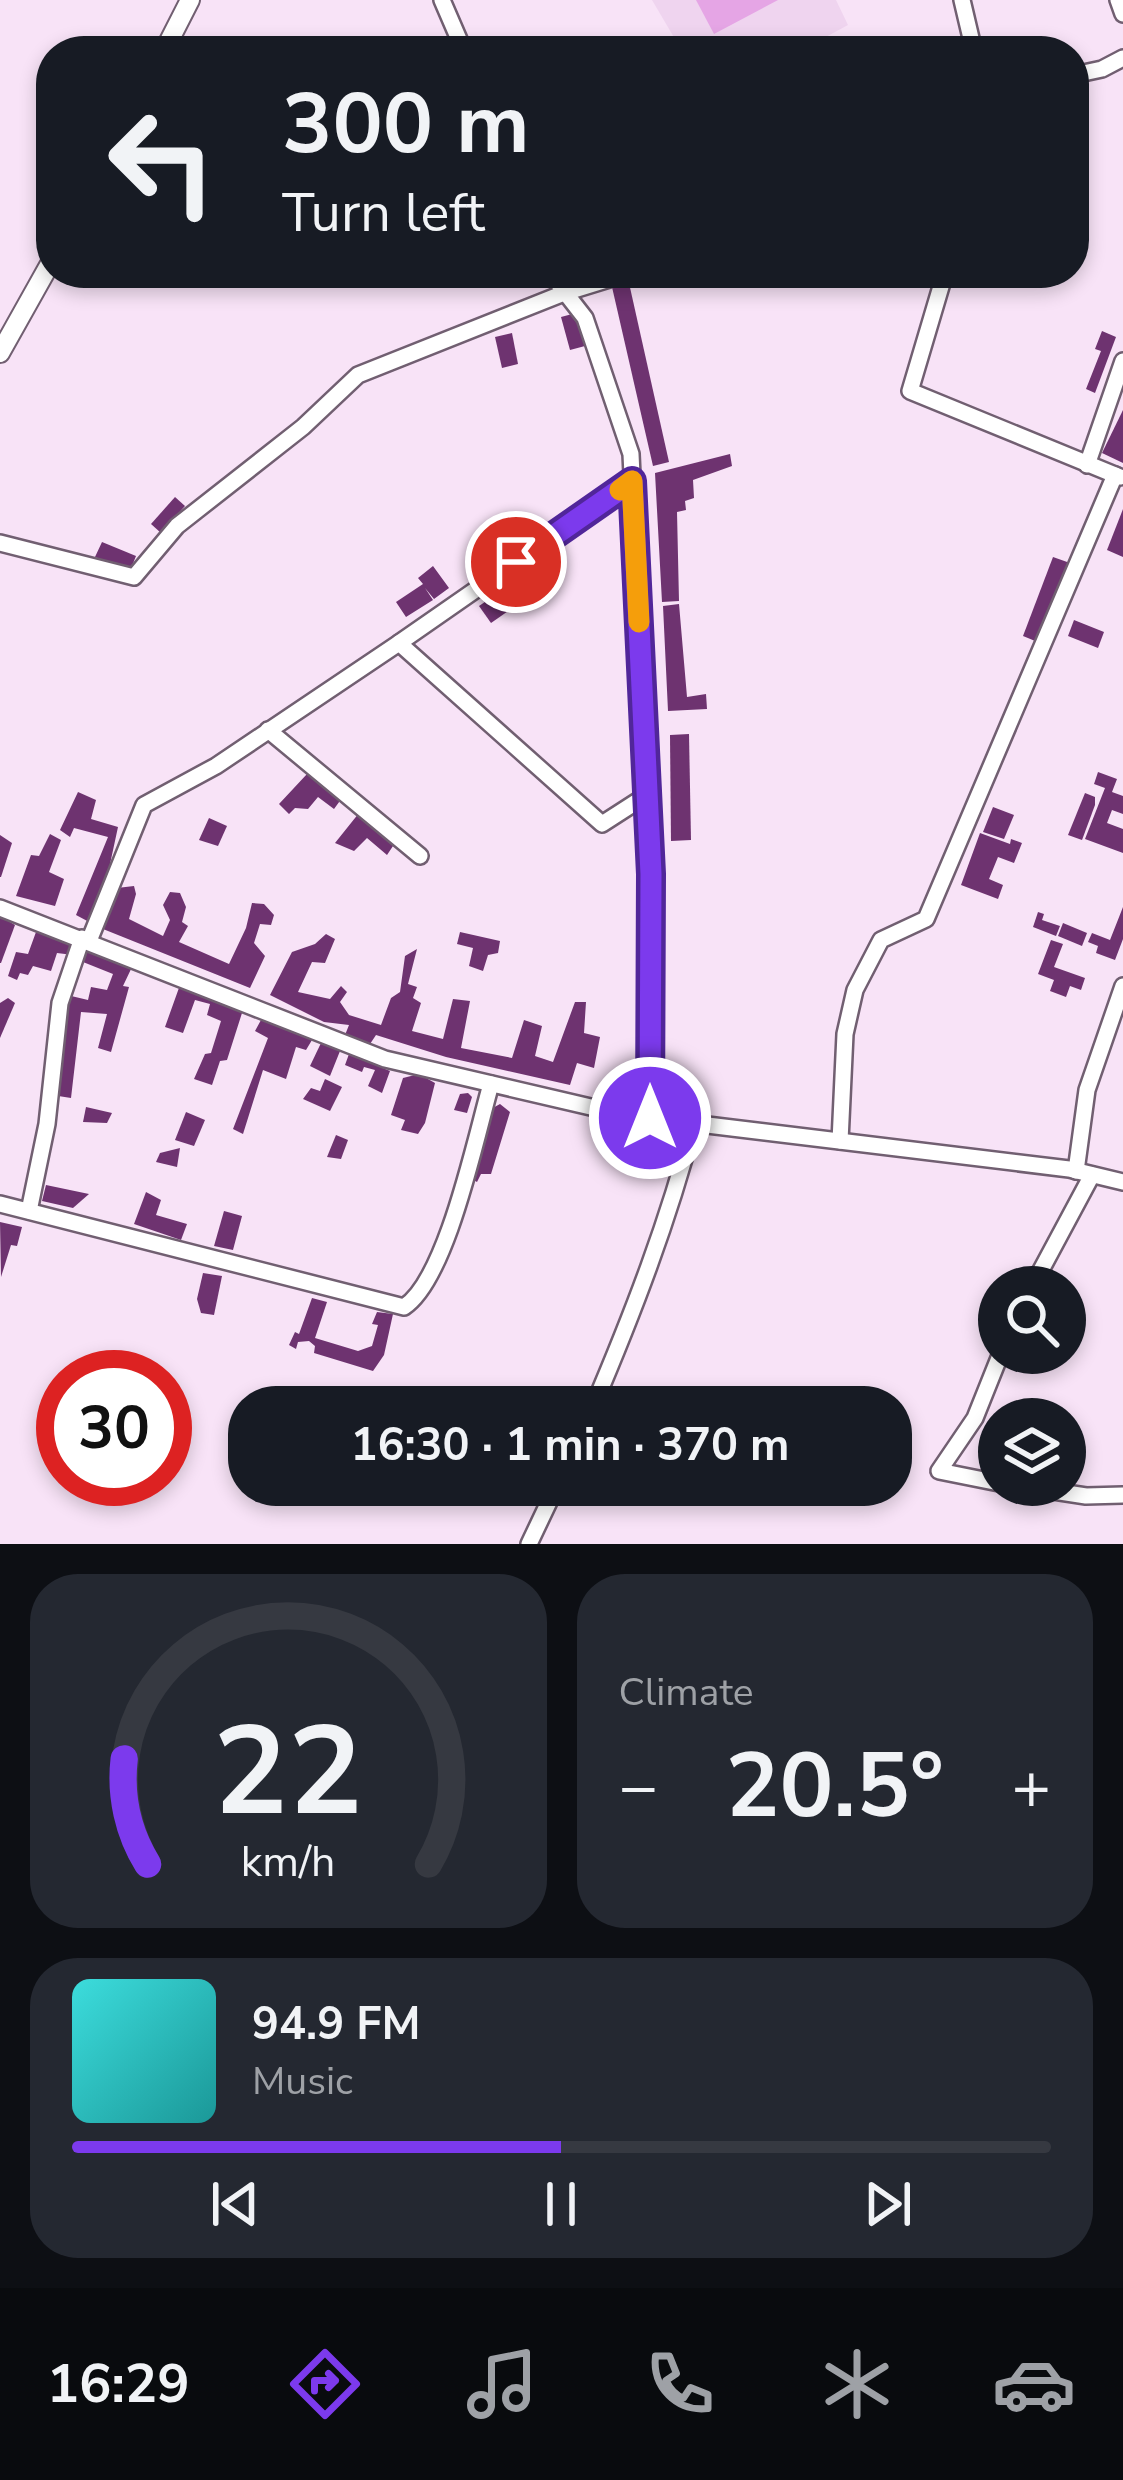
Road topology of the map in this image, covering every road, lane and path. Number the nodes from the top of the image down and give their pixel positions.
1 (190, 0) edge
2 (442, 0) edge
3 (962, 0) edge
4 (1118, 0) edge
5 (1123, 14) edge
6 (172, 36) edge
7 (458, 36) edge
8 (970, 36) edge
9 (1123, 58) edge
10 (1089, 72) edge
11 (36, 288) edge
12 (560, 288) edge
13 (580, 288) edge
14 (941, 288) edge
15 (564, 293) junction
16 (0, 353) edge
17 (1123, 362) edge
18 (1087, 465) junction
19 (1119, 476) edge
20 (632, 481) junction
21 (0, 543) edge
22 (399, 643) junction
23 (268, 730) junction
24 (647, 795) junction
25 (420, 856) dead end
26 (0, 908) edge
27 (86, 939) junction
28 (1123, 986) edge
29 (490, 1084) junction
30 (650, 1118) junction
31 (694, 1123) junction
32 (840, 1141) junction
33 (1084, 1173) junction
34 (1123, 1182) edge
35 (0, 1204) edge
36 (28, 1211) junction
37 (1042, 1266) edge
38 (602, 1386) edge
39 (978, 1410) edge
40 (978, 1479) edge
41 (1123, 1495) edge
42 (1086, 1496) edge
43 (547, 1506) edge
44 (529, 1544) edge

1 - 6 street
2 - 7 street
3 - 8 street
4 - 5 street
9 - 10 street
11 - 16 street
12 - 15 street
13 - 15 street
14 - 18 street
15 - 20 street
15 - 21 street
17 - 18 street
18 - 19 street
19 - 32 street
20 - 22 street
20 - 24 street
22 - 23 street
22 - 24 street
23 - 25 street
23 - 27 street
24 - 30 street
26 - 27 street
27 - 29 street
27 - 36 street
28 - 33 street
29 - 30 street
29 - 36 street
30 - 31 street
31 - 32 street
31 - 38 street
32 - 33 street
33 - 34 street
33 - 37 street
35 - 36 street
39 - 40 street
41 - 42 street
43 - 44 street

